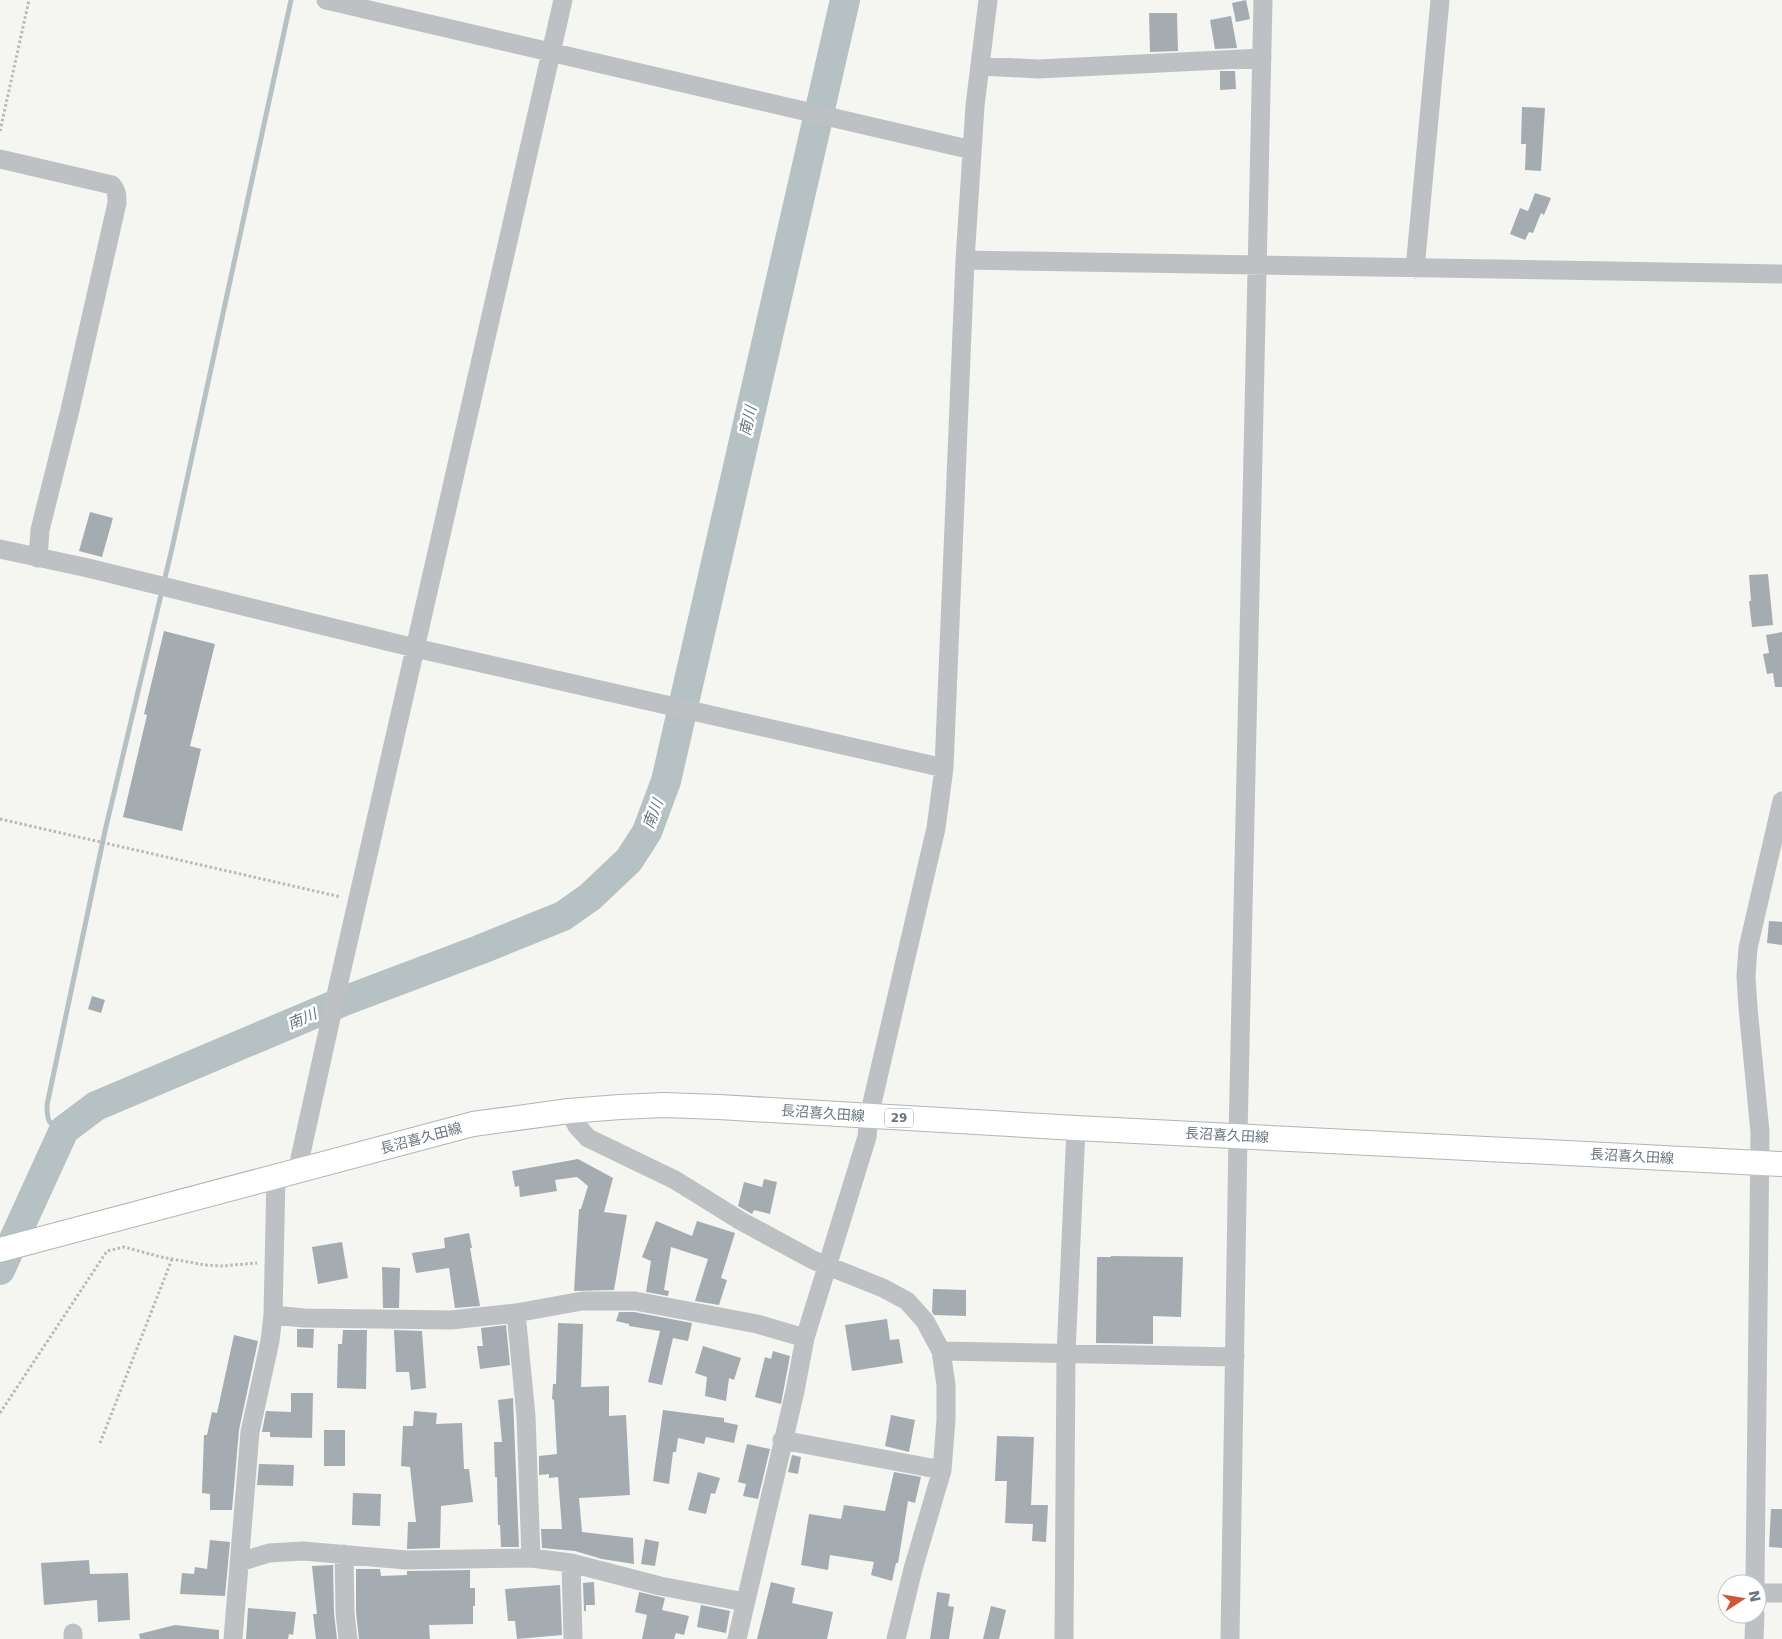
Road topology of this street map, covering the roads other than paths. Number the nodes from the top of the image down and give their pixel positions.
1 (326, 0) edge
2 (563, 0) edge
3 (988, 0) edge
4 (1263, 0) edge
5 (1440, 0) edge
6 (551, 52) junction
7 (1262, 58) junction
8 (980, 66) junction
9 (972, 150) junction
10 (0, 159) edge
11 (965, 260) junction
12 (1257, 265) junction
13 (1414, 269) junction
14 (1782, 274) edge
15 (0, 549) edge
16 (38, 558) junction
17 (415, 648) junction
18 (944, 768) junction
19 (1782, 800) edge
20 (569, 1112) junction
21 (869, 1116) junction
22 (1076, 1128) junction
23 (1238, 1136) junction
24 (1771, 1163) edge
25 (301, 1170) junction
26 (276, 1176) junction
27 (0, 1250) edge
28 (828, 1267) junction
29 (516, 1313) junction
30 (273, 1315) junction
31 (805, 1338) junction
32 (941, 1351) junction
33 (1066, 1354) junction
34 (1235, 1357) junction
35 (782, 1440) junction
36 (942, 1470) junction
37 (344, 1554) junction
38 (531, 1558) junction
39 (240, 1562) junction
40 (571, 1563) junction
41 (1755, 1574) edge
42 (1767, 1593) edge
43 (1782, 1593) edge
44 (745, 1602) junction
45 (1754, 1624) edge
46 (233, 1639) edge
47 (348, 1639) edge
48 (573, 1639) edge
49 (737, 1639) edge
50 (896, 1639) edge
51 (1064, 1639) edge
52 (1230, 1639) edge
53 (1754, 1639) edge

1 - 6 street
2 - 6 street
3 - 8 street
4 - 7 street
5 - 13 street
6 - 9 street
6 - 17 street
7 - 8 street
7 - 12 street
8 - 9 street
9 - 11 street
10 - 16 street
11 - 12 street
11 - 18 street
12 - 13 street
12 - 23 street
13 - 14 street
15 - 16 street
16 - 17 street
17 - 18 street
17 - 25 street
18 - 21 street
19 - 24 street
20 - 21 main road, 長沼喜久田線 / 29
20 - 25 main road, 長沼喜久田線 / 29
20 - 28 street
21 - 22 main road, 長沼喜久田線 / 29
21 - 28 street
22 - 23 main road, 長沼喜久田線 / 29
22 - 33 street
23 - 24 main road, 長沼喜久田線 / 29
23 - 34 street
24 - 41 street
25 - 26 main road, 長沼喜久田線 / 29
26 - 27 main road, 長沼喜久田線 / 29
26 - 30 street
28 - 31 street
28 - 32 street
29 - 30 street
29 - 31 street
29 - 38 street
30 - 39 street
31 - 35 street
32 - 33 street
32 - 36 street
33 - 34 street
33 - 51 street
34 - 52 street
35 - 36 street
35 - 44 street
36 - 50 street
37 - 38 street
37 - 39 street
37 - 47 street
38 - 40 street
39 - 46 street
40 - 44 street
40 - 48 street
42 - 43 street
44 - 49 street
45 - 53 street

